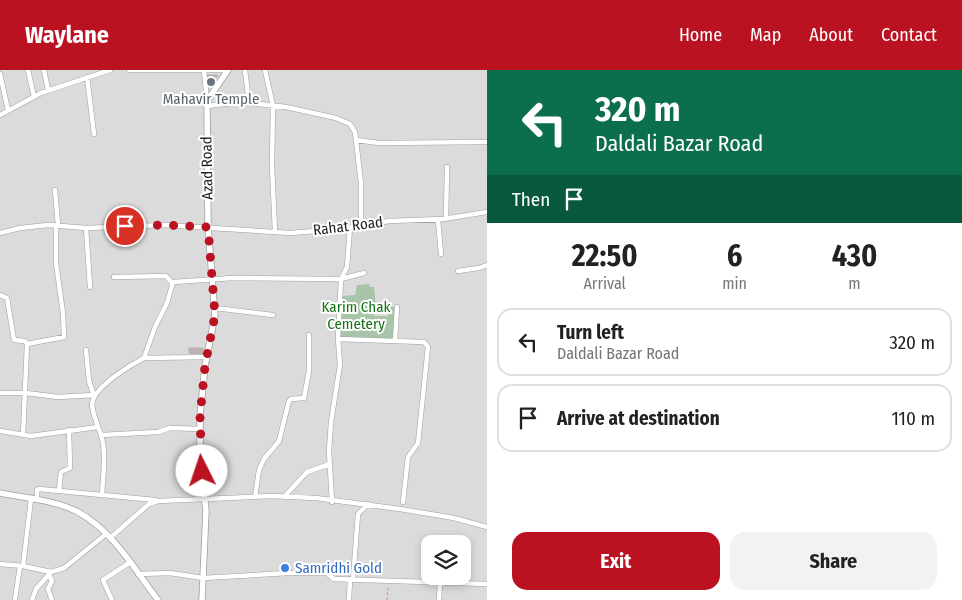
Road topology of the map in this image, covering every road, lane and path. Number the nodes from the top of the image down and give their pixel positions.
1 (28, 70) edge
2 (44, 70) edge
3 (110, 70) edge
4 (129, 70) edge
5 (168, 70) edge
6 (204, 70) edge
7 (227, 70) edge
8 (246, 70) edge
9 (265, 70) edge
10 (0, 74) edge
11 (87, 77) junction
12 (48, 90) junction
13 (34, 96) junction
14 (248, 103) junction
15 (206, 104) junction
16 (273, 106) junction
17 (8, 110) junction
18 (0, 115) edge
19 (94, 134) dead end
20 (356, 140) junction
21 (487, 142) edge
22 (447, 167) dead end
23 (55, 190) dead end
24 (487, 212) edge
25 (446, 219) junction
26 (438, 220) junction
27 (57, 225) junction
28 (361, 226) junction
29 (208, 227) junction
30 (86, 228) junction
31 (350, 228) junction
32 (275, 232) junction
33 (0, 233) edge
34 (441, 254) dead end
35 (487, 265) edge
36 (458, 271) dead end
37 (364, 273) dead end
38 (114, 277) dead end
39 (341, 278) junction
40 (213, 281) junction
41 (172, 283) junction
42 (90, 287) dead end
43 (0, 295) edge
44 (397, 307) dead end
45 (215, 308) junction
46 (273, 316) dead end
47 (309, 335) dead end
48 (338, 339) junction
49 (395, 341) junction
50 (27, 344) junction
51 (86, 350) dead end
52 (207, 357) junction
53 (144, 358) junction
54 (0, 393) edge
55 (26, 393) junction
56 (94, 396) junction
57 (98, 427) junction
58 (200, 429) junction
59 (69, 430) junction
60 (0, 431) edge
61 (23, 434) junction
62 (102, 435) junction
63 (330, 464) junction
64 (59, 491) junction
65 (0, 493) edge
66 (102, 496) junction
67 (255, 497) junction
68 (284, 497) junction
69 (34, 500) junction
70 (205, 500) junction
71 (158, 501) junction
72 (332, 502) junction
73 (403, 502) dead end
74 (368, 504) junction
75 (487, 527) edge
76 (108, 536) junction
77 (129, 563) junction
78 (0, 564) edge
79 (22, 566) junction
80 (50, 573) junction
81 (138, 574) junction
82 (203, 578) junction
83 (352, 579) junction
84 (388, 580) junction
85 (421, 581) edge
86 (471, 583) edge
87 (487, 584) edge
88 (440, 585) edge
89 (15, 599) edge
90 (32, 600) edge
91 (52, 600) edge
92 (112, 600) edge
93 (158, 600) edge
94 (202, 600) edge
95 (349, 600) edge
96 (387, 600) edge
97 (439, 600) edge

1 - 13 street
2 - 12 street
3 - 11 street
4 - 5 street
5 - 6 street
6 - 7 street
6 - 15 street
7 - 15 street
8 - 14 street
9 - 16 street
10 - 17 street
11 - 12 street
11 - 19 street
12 - 13 street
13 - 17 street
14 - 15 street
14 - 16 street
15 - 29 street, Azad Road
16 - 20 street
16 - 32 street
17 - 18 street
20 - 21 street
20 - 28 street
22 - 25 street
23 - 27 street
24 - 25 street, Rahat Road
25 - 26 street, Rahat Road
26 - 28 street, Rahat Road
26 - 34 street
27 - 30 street, Rahat Road
27 - 33 street, Rahat Road
27 - 50 street
28 - 31 street, Rahat Road
29 - 30 street, Rahat Road
29 - 32 street, Rahat Road
29 - 40 street, Azad Road
30 - 42 street
31 - 32 street, Rahat Road
31 - 39 street
35 - 36 street
37 - 39 street
38 - 41 street
39 - 40 street
39 - 48 street
40 - 41 street
40 - 45 street, Azad Road
41 - 53 street
43 - 50 street
44 - 49 street
45 - 46 street
45 - 52 street, Azad Road
47 - 67 street
48 - 49 street
48 - 63 street
49 - 73 street
50 - 55 street
51 - 56 street
52 - 53 street
52 - 58 street, Azad Road
53 - 56 street
54 - 55 street
55 - 56 street
55 - 61 street
56 - 57 street
57 - 59 street
57 - 62 street
58 - 62 street
58 - 70 street, Azad Road
59 - 61 street
59 - 64 street
60 - 61 street
62 - 66 street
63 - 68 street
63 - 72 street
64 - 66 street
64 - 69 street
65 - 69 street
66 - 71 street
67 - 68 street
67 - 70 street
68 - 72 street
69 - 76 street
69 - 79 street
70 - 71 street
70 - 82 street, Azad Road
71 - 76 street
72 - 74 street
74 - 75 street
74 - 83 street
76 - 77 street
76 - 80 street
77 - 81 street
77 - 92 street
78 - 79 street
79 - 80 street
79 - 89 street
80 - 90 street
80 - 91 street
81 - 82 street
81 - 93 street
82 - 83 street
82 - 94 street, Azad Road
83 - 84 street
83 - 95 street
84 - 85 street
84 - 96 path
86 - 87 street
88 - 97 street

